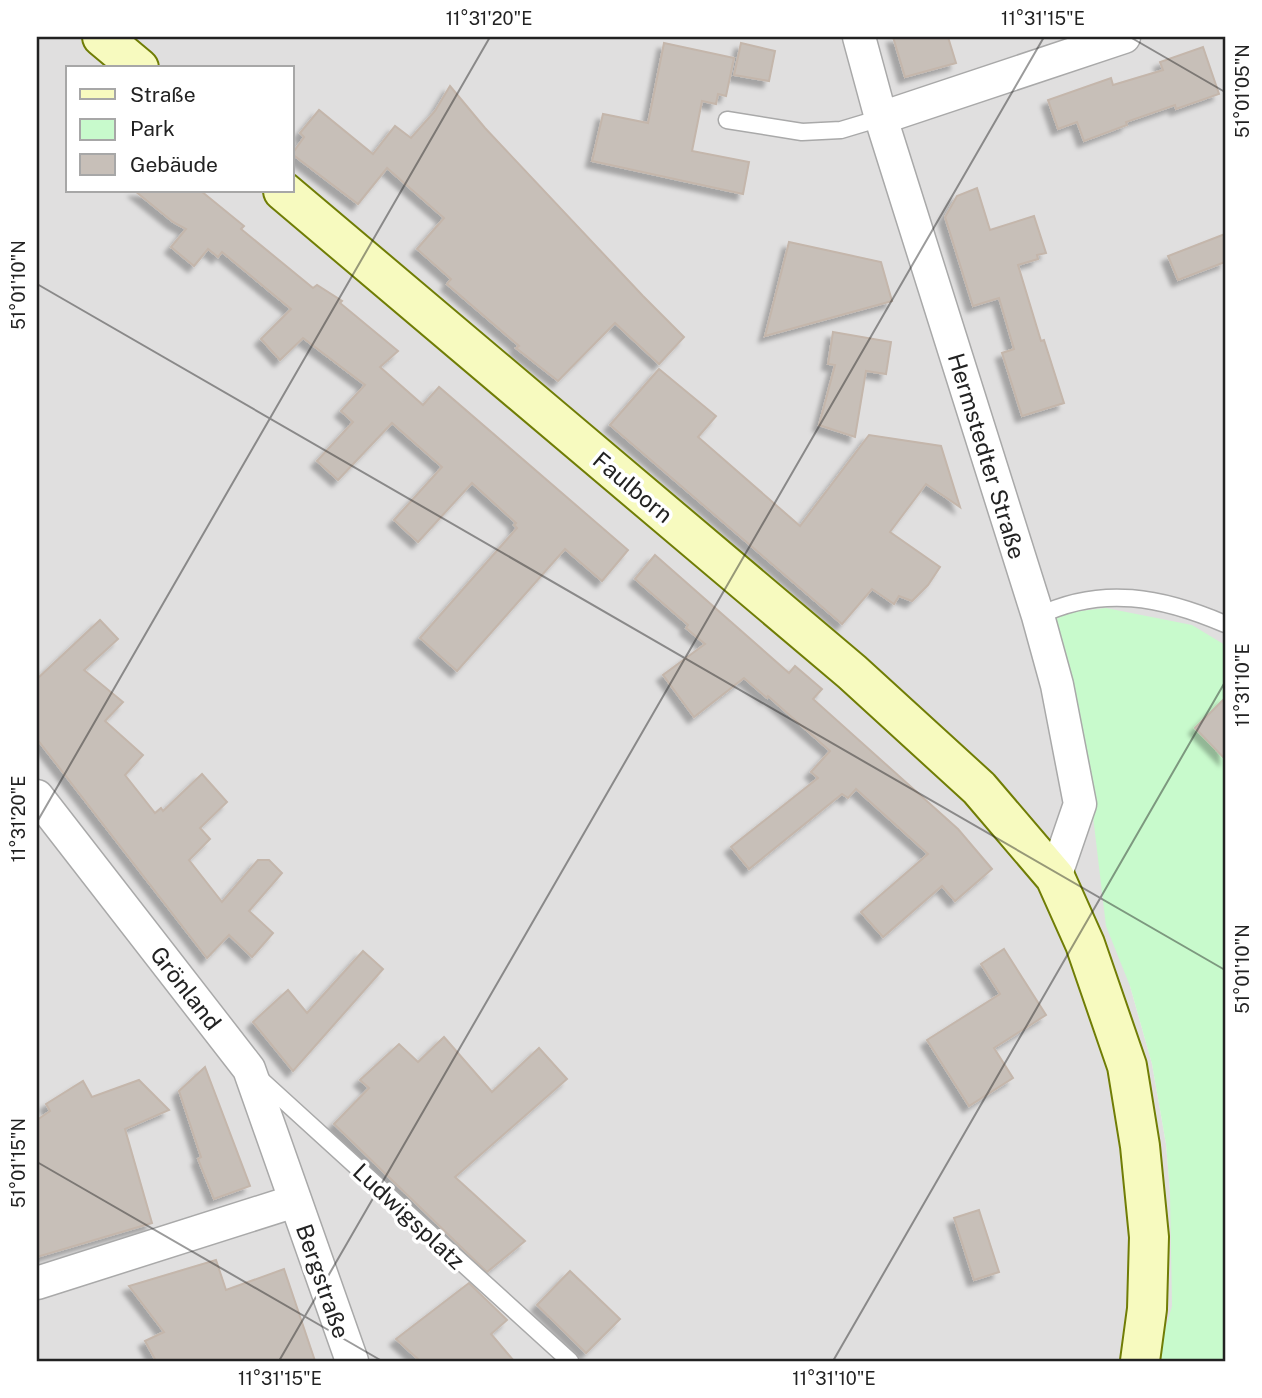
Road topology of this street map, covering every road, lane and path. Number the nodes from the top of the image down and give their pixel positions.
1 (102, 37) edge
2 (859, 37) edge
3 (1124, 37) edge
4 (137, 66) edge
5 (881, 118) junction
6 (727, 120) dead end
7 (284, 192) edge
8 (1038, 615) junction
9 (1225, 624) edge
10 (37, 796) edge
11 (1055, 877) junction
12 (249, 1069) junction
13 (295, 1201) junction
14 (37, 1283) edge
15 (352, 1361) edge
16 (570, 1361) edge
17 (1140, 1361) edge

1 - 4 street
2 - 5 street, Hermstedter Straße
3 - 5 street
5 - 6 lane
5 - 8 street, Hermstedter Straße
7 - 11 street, Faulborn
8 - 9 lane
8 - 11 street, Hermstedter Straße
10 - 12 street, Grönland
11 - 17 street
12 - 13 street, Grönland
12 - 16 lane, Ludwigsplatz
13 - 14 street
13 - 15 street, Bergstraße

